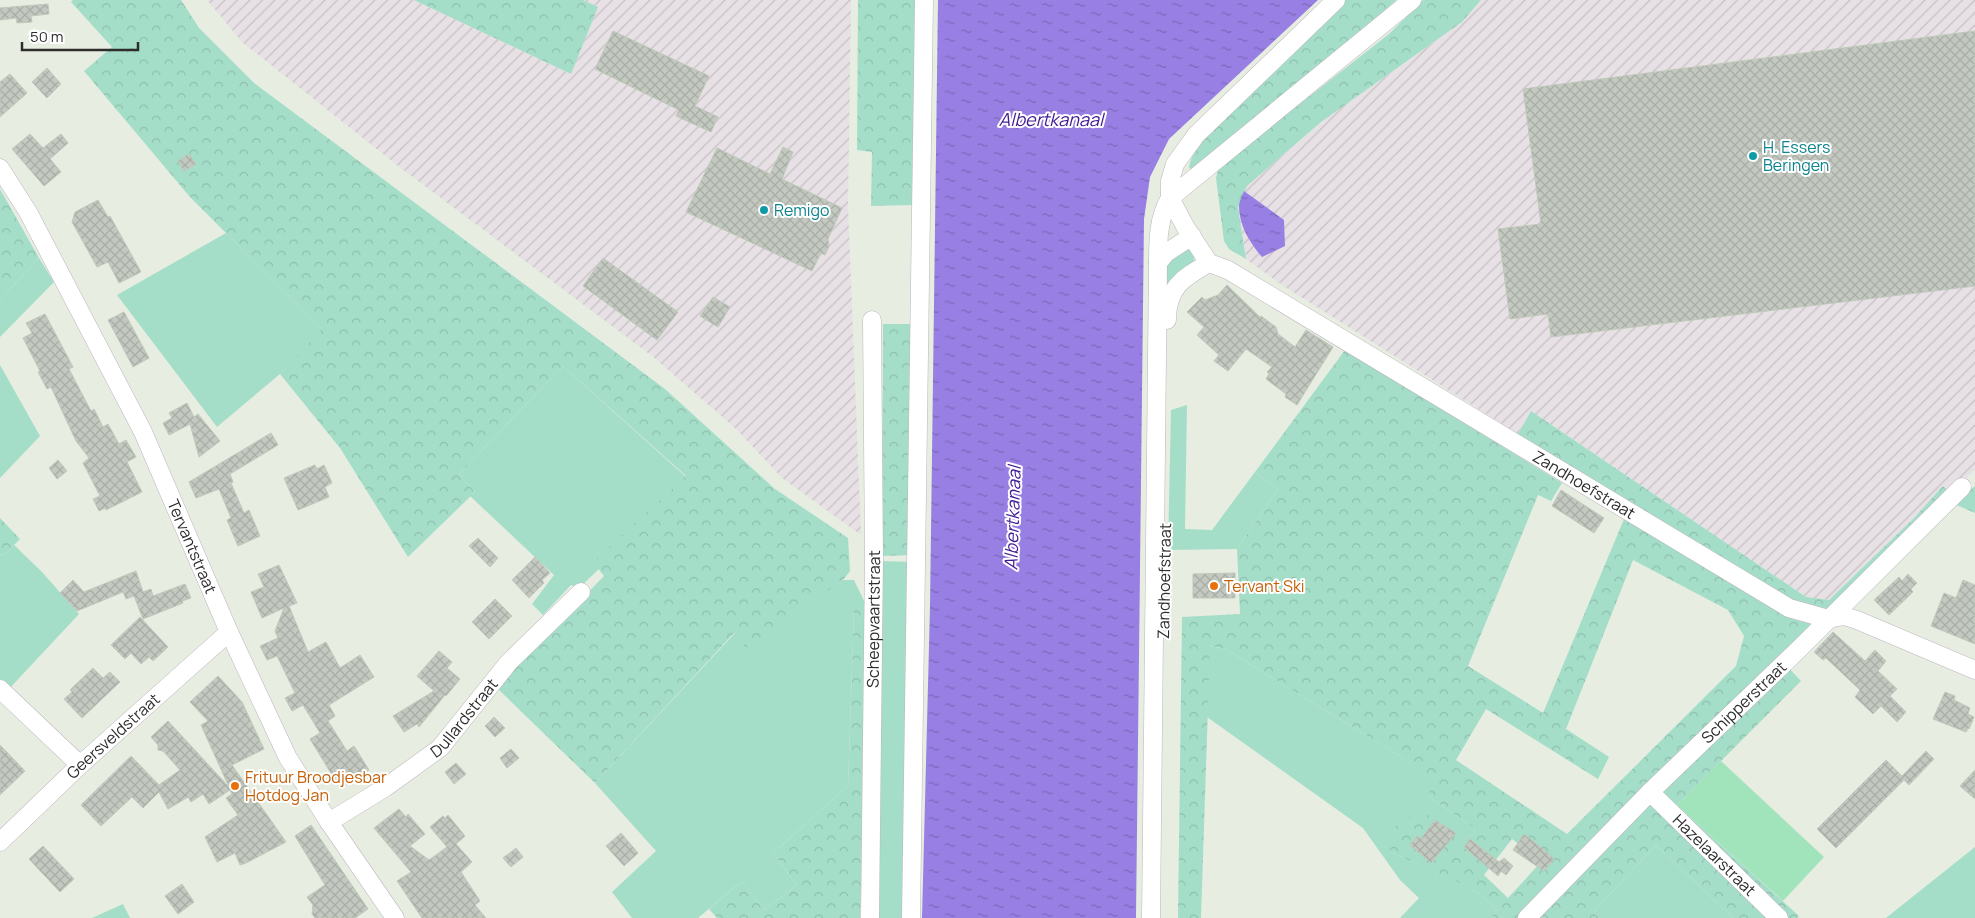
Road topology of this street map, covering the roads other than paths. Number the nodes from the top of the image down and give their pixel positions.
1 (924, 0) edge
2 (1336, 0) edge
3 (1412, 0) edge
4 (0, 168) edge
5 (1170, 198) junction
6 (1192, 236) junction
7 (1158, 263) junction
8 (1209, 263) junction
9 (872, 320) dead end
10 (1962, 487) dead end
11 (581, 592) dead end
12 (1828, 620) junction
13 (229, 632) junction
14 (1975, 670) edge
15 (0, 689) edge
16 (80, 765) junction
17 (1650, 792) junction
18 (329, 822) junction
19 (0, 842) edge
20 (395, 918) edge
21 (870, 918) edge
22 (911, 918) edge
23 (1151, 918) edge
24 (1160, 918) edge
25 (1526, 918) edge
26 (1779, 918) edge

1 - 22 street
2 - 5 street
3 - 5 street
4 - 13 street, Tervantstraat
5 - 6 street
5 - 7 street
6 - 7 street
6 - 8 street
7 - 23 street
8 - 12 street, Zandhoefstraat
8 - 24 street, Zandhoefstraat
9 - 21 street, Scheepvaartstraat
10 - 12 street, Schipperstraat
11 - 18 street, Dullardstraat
12 - 14 street, Zandhoefstraat
12 - 17 street, Schipperstraat
13 - 16 street, Geersveldstraat
13 - 18 street, Tervantstraat
15 - 16 street
16 - 19 street, Geersveldstraat
17 - 25 street, Schipperstraat
17 - 26 street, Hazelaarstraat
18 - 20 street, Tervantstraat

